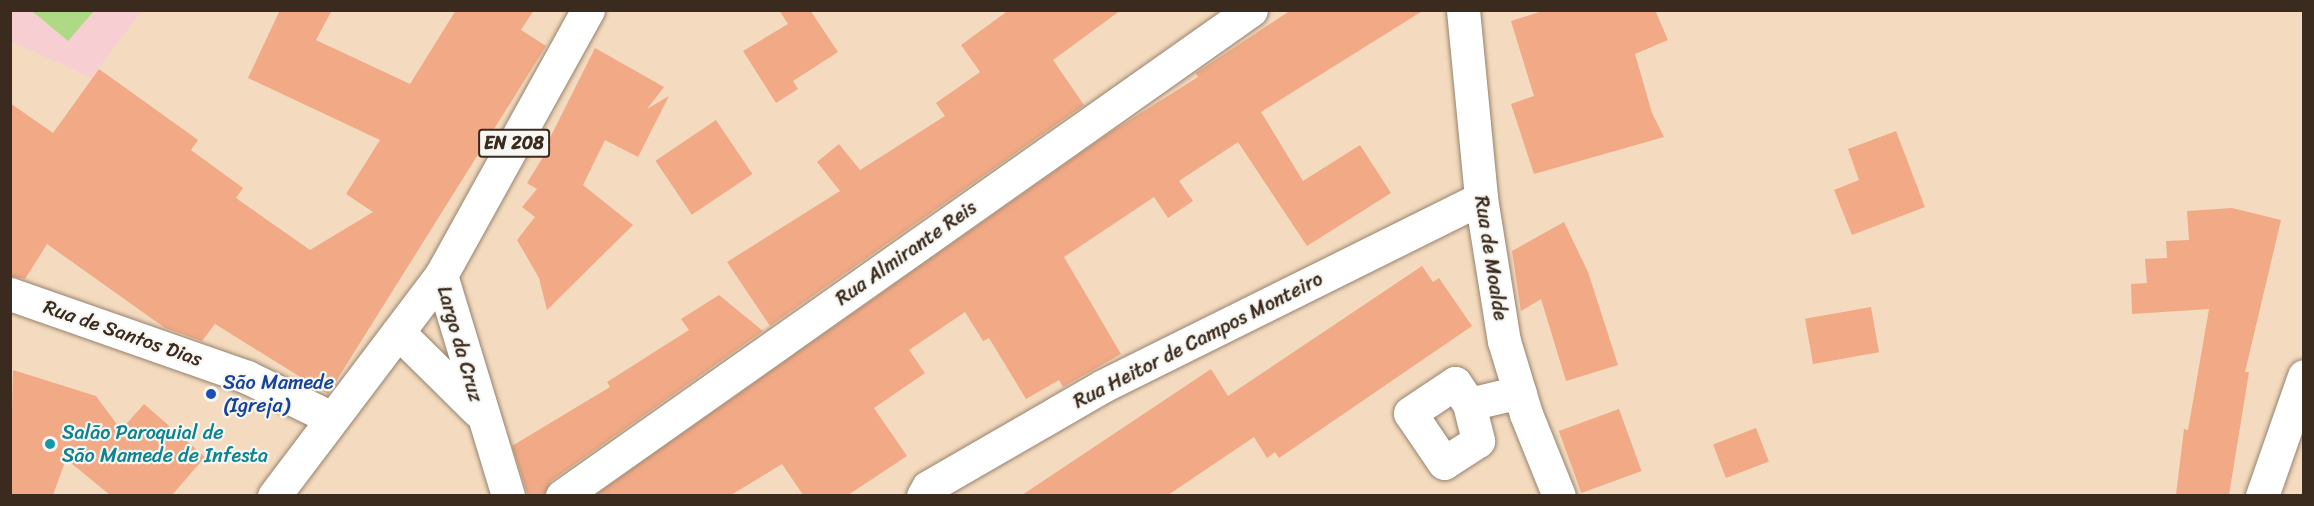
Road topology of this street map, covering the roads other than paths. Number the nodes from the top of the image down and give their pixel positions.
1 (588, 10) edge
2 (1251, 10) edge
3 (1462, 10) edge
4 (1481, 198) junction
5 (441, 275) junction
6 (10, 294) edge
7 (398, 332) junction
8 (2304, 376) edge
9 (1520, 392) junction
10 (1469, 404) dead end
11 (480, 412) junction
12 (332, 418) junction
13 (274, 495) edge
14 (508, 495) edge
15 (561, 495) edge
16 (923, 495) edge
17 (1559, 495) edge
18 (2262, 495) edge

1 - 5 street, EN 208
2 - 15 street, Rua Almirante Reis
3 - 4 street, Rua de Moalde
4 - 9 street, Rua de Moalde
4 - 16 street, Rua Heitor de Campos Monteiro
5 - 7 street, EN 208
5 - 11 street, Largo da Cruz
6 - 12 street, Rua de Santos Dias
7 - 11 street, Largo da Cruz
7 - 12 street, EN 208
8 - 18 street
9 - 10 street
9 - 17 street, Rua de Moalde
11 - 14 street, Largo da Cruz
12 - 13 street, EN 208

